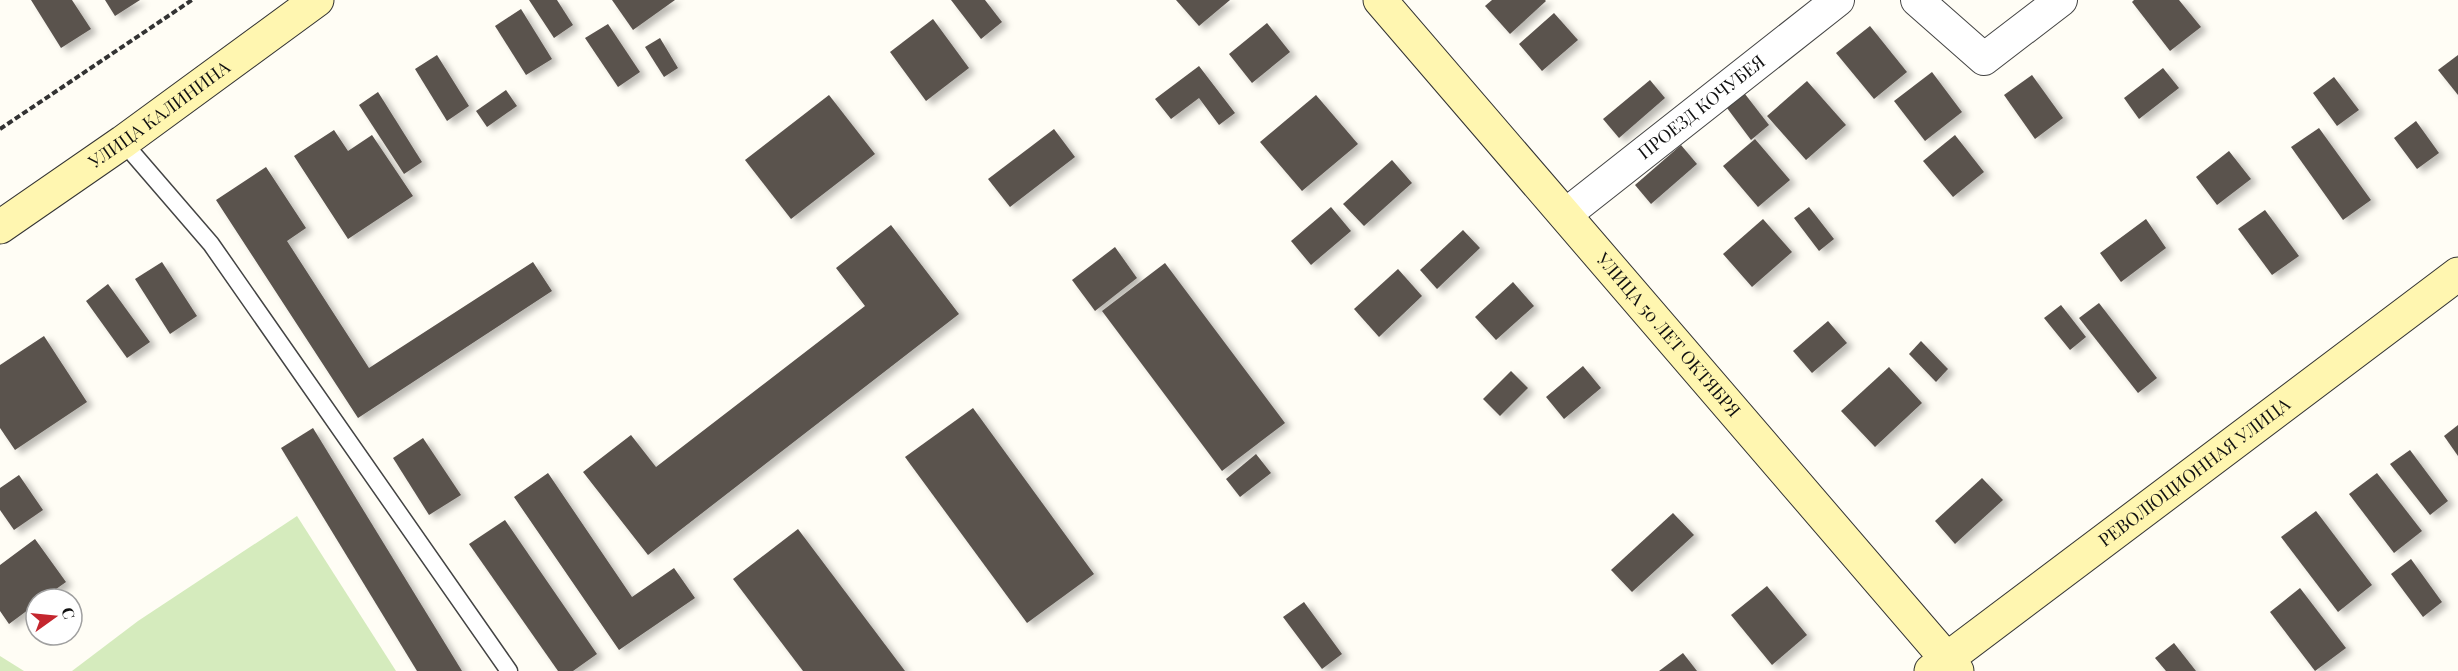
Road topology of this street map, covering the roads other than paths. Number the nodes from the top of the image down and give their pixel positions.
1 (317, 0) edge
2 (1380, 0) edge
3 (1838, 0) edge
4 (1917, 0) edge
5 (2061, 0) edge
6 (123, 142) junction
7 (1565, 215) junction
8 (0, 227) edge
9 (2458, 274) edge
10 (1945, 667) edge
11 (509, 671) edge

1 - 6 street, УЛИЦА КАЛИНИНА
2 - 7 street, УЛИЦА 50 ЛЕТ ОКТЯБРЯ
3 - 7 street, ПРОЕЗД КОЧУБЕЯ
4 - 5 street
6 - 8 street, УЛИЦА КАЛИНИНА
6 - 11 lane
7 - 10 street, УЛИЦА 50 ЛЕТ ОКТЯБРЯ
9 - 10 street, РЕВОЛЮЦИОННАЯ УЛИЦА

